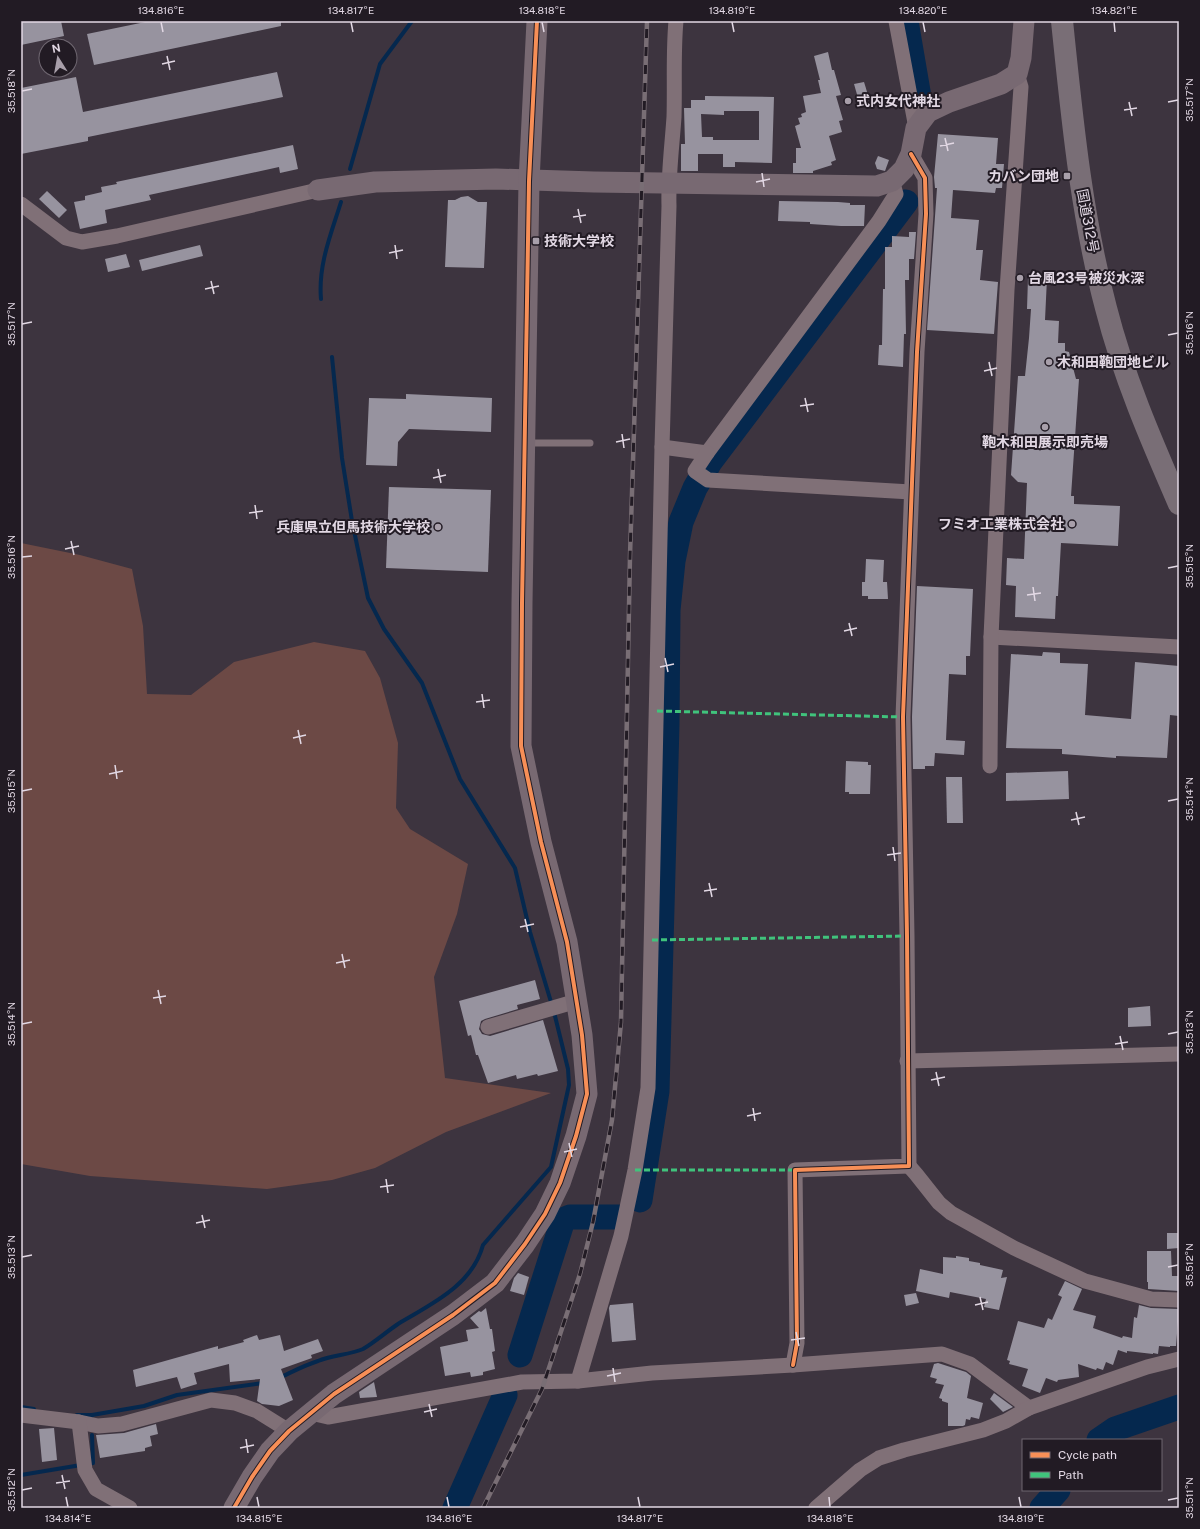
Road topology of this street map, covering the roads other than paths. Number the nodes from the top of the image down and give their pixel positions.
1 (537, 21) edge
2 (676, 21) edge
3 (896, 21) edge
4 (1024, 21) edge
5 (1062, 21) edge
6 (1017, 74) junction
7 (916, 128) junction
8 (911, 154) junction
9 (529, 181) junction
10 (892, 181) junction
11 (668, 183) junction
12 (318, 190) joint
13 (21, 204) edge
14 (524, 443) junction
15 (590, 443) dead end
16 (662, 447) junction
17 (706, 453) junction
18 (911, 492) junction
19 (1179, 504) edge
20 (991, 637) junction
21 (1179, 647) edge
22 (990, 766) dead end
23 (577, 1001) junction
24 (488, 1027) dead end
25 (1179, 1054) edge
26 (907, 1061) junction
27 (909, 1166) junction
28 (1179, 1300) edge
29 (1179, 1359) edge
30 (794, 1365) junction
31 (578, 1381) junction
32 (1029, 1408) junction
33 (311, 1413) junction
34 (21, 1416) edge
35 (79, 1422) junction
36 (289, 1431) junction
37 (130, 1508) edge
38 (234, 1508) edge
39 (816, 1508) edge

1 - 9 street
2 - 11 street
3 - 7 street
4 - 6 street
5 - 19 highway, 国道312号
6 - 7 street
6 - 20 street
7 - 8 street
8 - 10 street
8 - 18 street
9 - 11 street
9 - 12 street
9 - 14 street
10 - 11 street
10 - 17 street
11 - 16 street
12 - 13 street
14 - 15 lane
14 - 23 street
16 - 17 street
16 - 31 street
17 - 18 street
18 - 26 street
20 - 21 street
20 - 22 street
23 - 24 street
23 - 33 street
25 - 26 street
26 - 27 street
27 - 28 street
27 - 30 street
29 - 32 street
30 - 31 street
30 - 32 street
31 - 33 street
32 - 39 street
33 - 36 street
34 - 35 street
35 - 36 street
35 - 37 street
36 - 38 street

